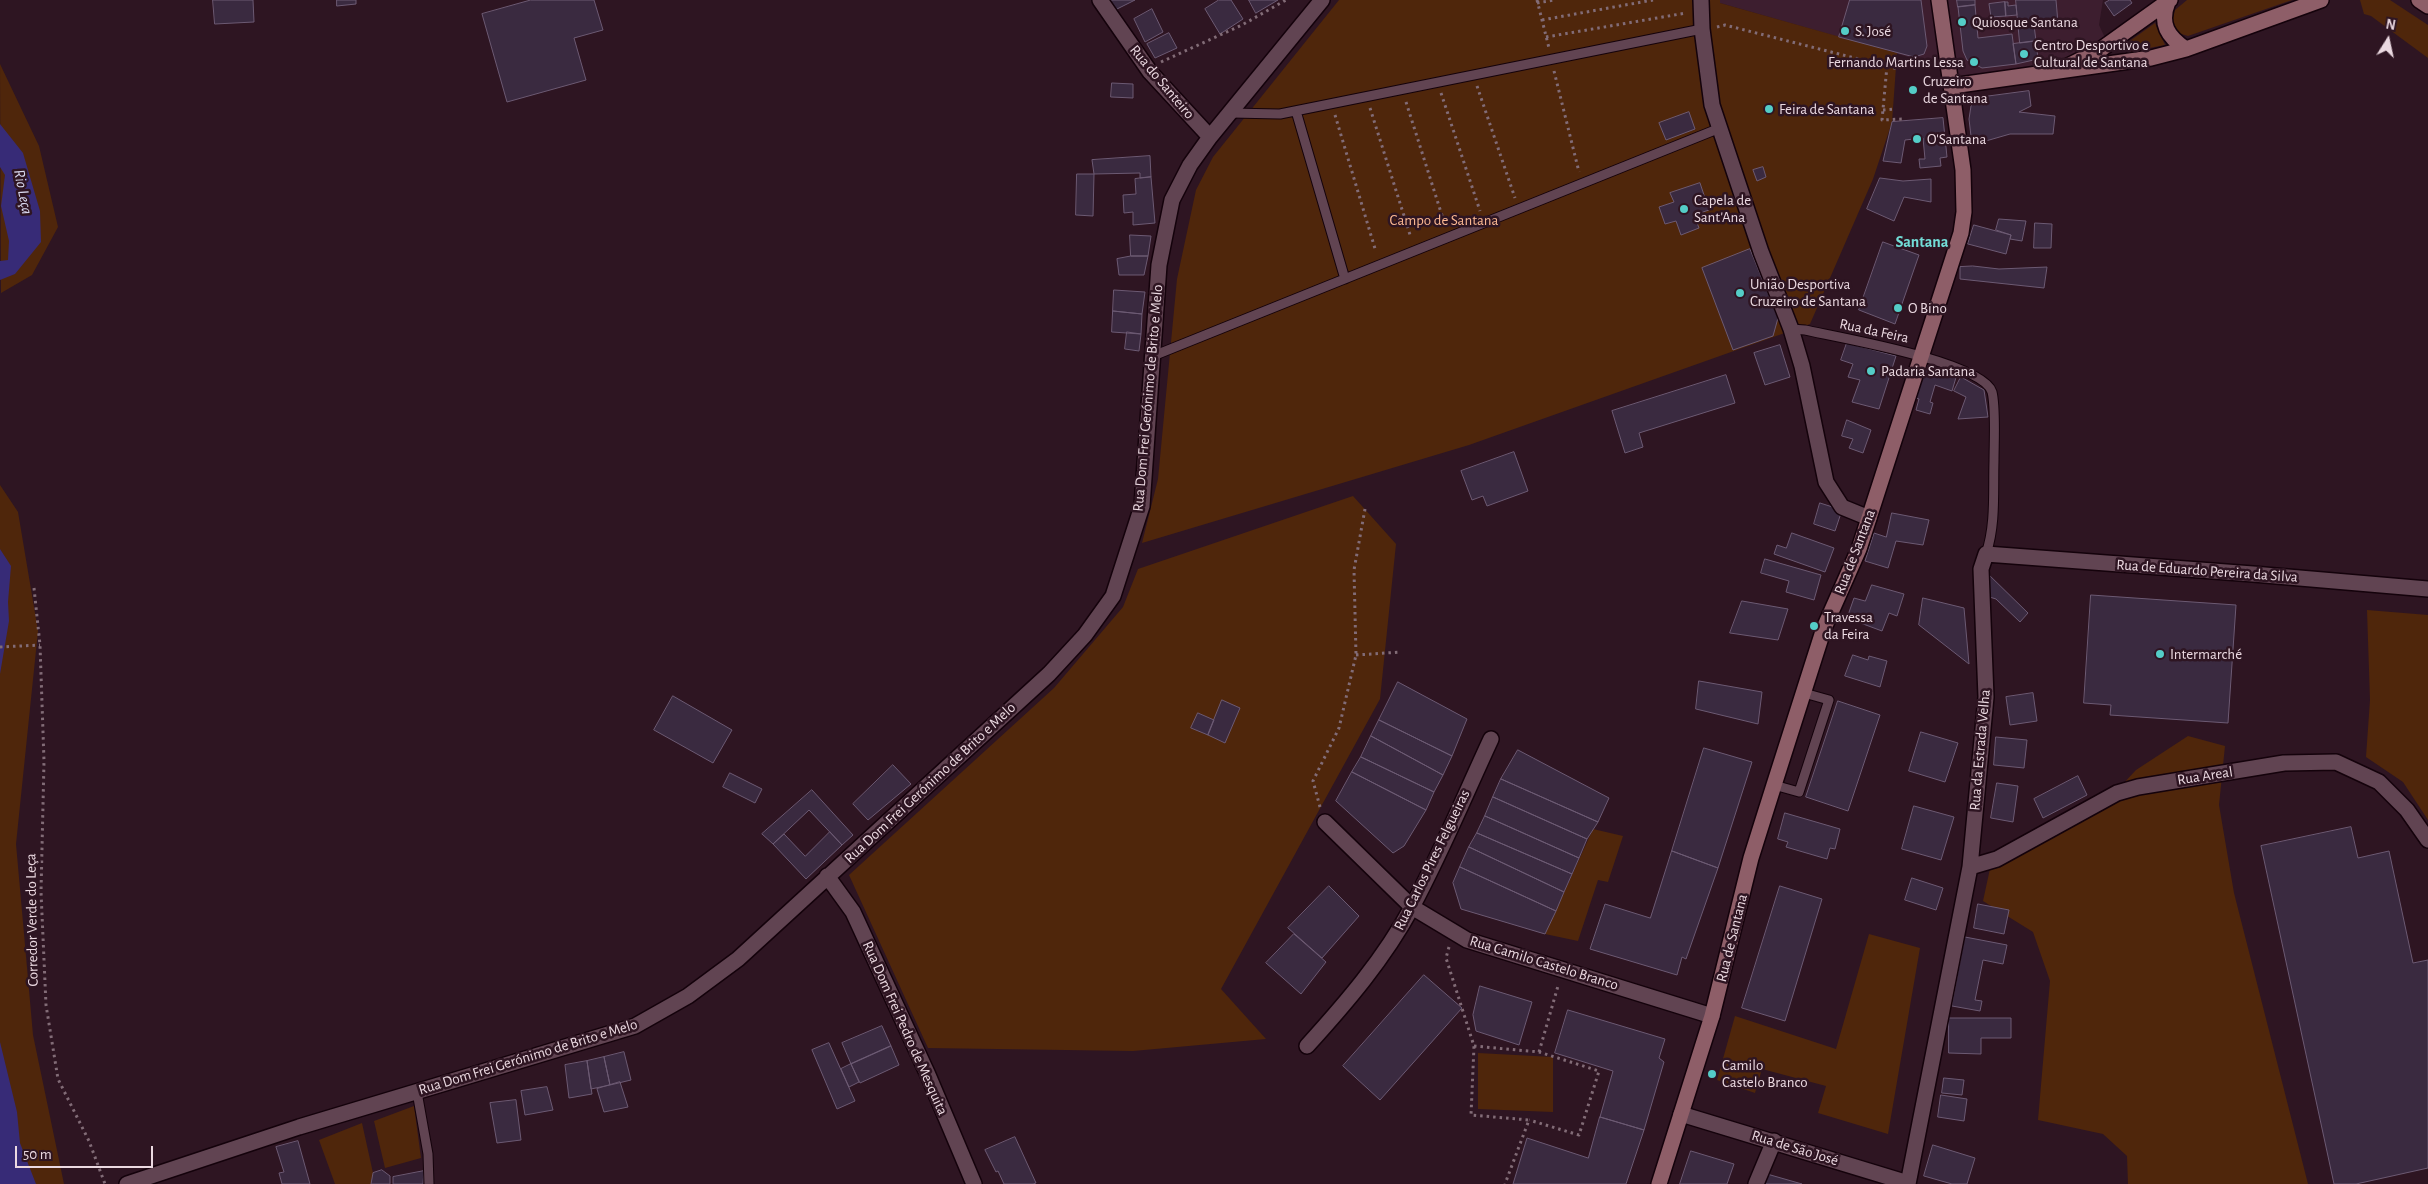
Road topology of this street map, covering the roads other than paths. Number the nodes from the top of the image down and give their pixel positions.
1 (1100, 0) edge
2 (1322, 0) edge
3 (1940, 0) edge
4 (2321, 0) edge
5 (2419, 0) edge
6 (2169, 1) edge
7 (1701, 5) edge
8 (2428, 6) edge
9 (1702, 29) junction
10 (2186, 48) junction
11 (2040, 74) junction
12 (1952, 86) junction
13 (1296, 111) junction
14 (1231, 114) junction
15 (1720, 128) junction
16 (1210, 137) junction
17 (1345, 279) junction
18 (1791, 330) junction
19 (1921, 355) junction
20 (1153, 356) junction
21 (1869, 518) junction
22 (1986, 554) junction
23 (2428, 589) edge
24 (1804, 693) junction
25 (1491, 739) dead end
26 (1774, 785) junction
27 (1324, 822) road end
28 (2428, 840) edge
29 (1970, 867) junction
30 (828, 876) junction
31 (1412, 907) junction
32 (1712, 1016) junction
33 (1307, 1046) dead end
34 (416, 1092) junction
35 (1681, 1114) junction
36 (1774, 1141) junction
37 (1908, 1183) edge
38 (127, 1184) edge
39 (428, 1184) edge
40 (974, 1184) edge
41 (1659, 1184) edge
42 (1756, 1184) edge

1 - 16 street, Rua do Santeiro
2 - 14 street, Rua Dom Frei Gerónimo de Brito e Melo
3 - 12 main road, Rua de Santana
4 - 10 main road
5 - 8 main road
6 - 10 main road
6 - 11 main road
7 - 9 street
9 - 13 lane
9 - 15 street
10 - 11 main road
11 - 12 main road
12 - 19 main road, Rua de Santana
13 - 14 lane
13 - 17 lane
14 - 16 street, Rua Dom Frei Gerónimo de Brito e Melo
15 - 17 lane
15 - 18 street
16 - 20 street, Rua Dom Frei Gerónimo de Brito e Melo
17 - 20 lane
18 - 19 lane, Rua da Feira
18 - 21 street
19 - 21 main road, Rua de Santana
19 - 22 lane, Rua da Estrada Velha
20 - 30 street, Rua Dom Frei Gerónimo de Brito e Melo
21 - 24 main road, Rua de Santana
22 - 23 street, Rua de Eduardo Pereira da Silva
22 - 29 street, Rua da Estrada Velha
24 - 26 main road, Rua de Santana
24 - 26 lane
25 - 31 street, Rua Carlos Pires Felgueiras
26 - 32 main road, Rua de Santana
27 - 31 street, Rua Camilo Castelo Branco
28 - 29 street, Rua Areal
29 - 37 street, Rua da Estrada Velha
30 - 34 street, Rua Dom Frei Gerónimo de Brito e Melo
30 - 40 street, Rua Dom Frei Pedro de Mesquita
31 - 32 street, Rua Camilo Castelo Branco
31 - 33 street, Rua Carlos Pires Felgueiras
32 - 35 main road, Rua de Santana
34 - 38 street, Rua Dom Frei Gerónimo de Brito e Melo
34 - 39 lane
35 - 36 street, Rua de São José
35 - 41 main road, Rua de Santana
36 - 37 street, Rua de São José
36 - 42 street

